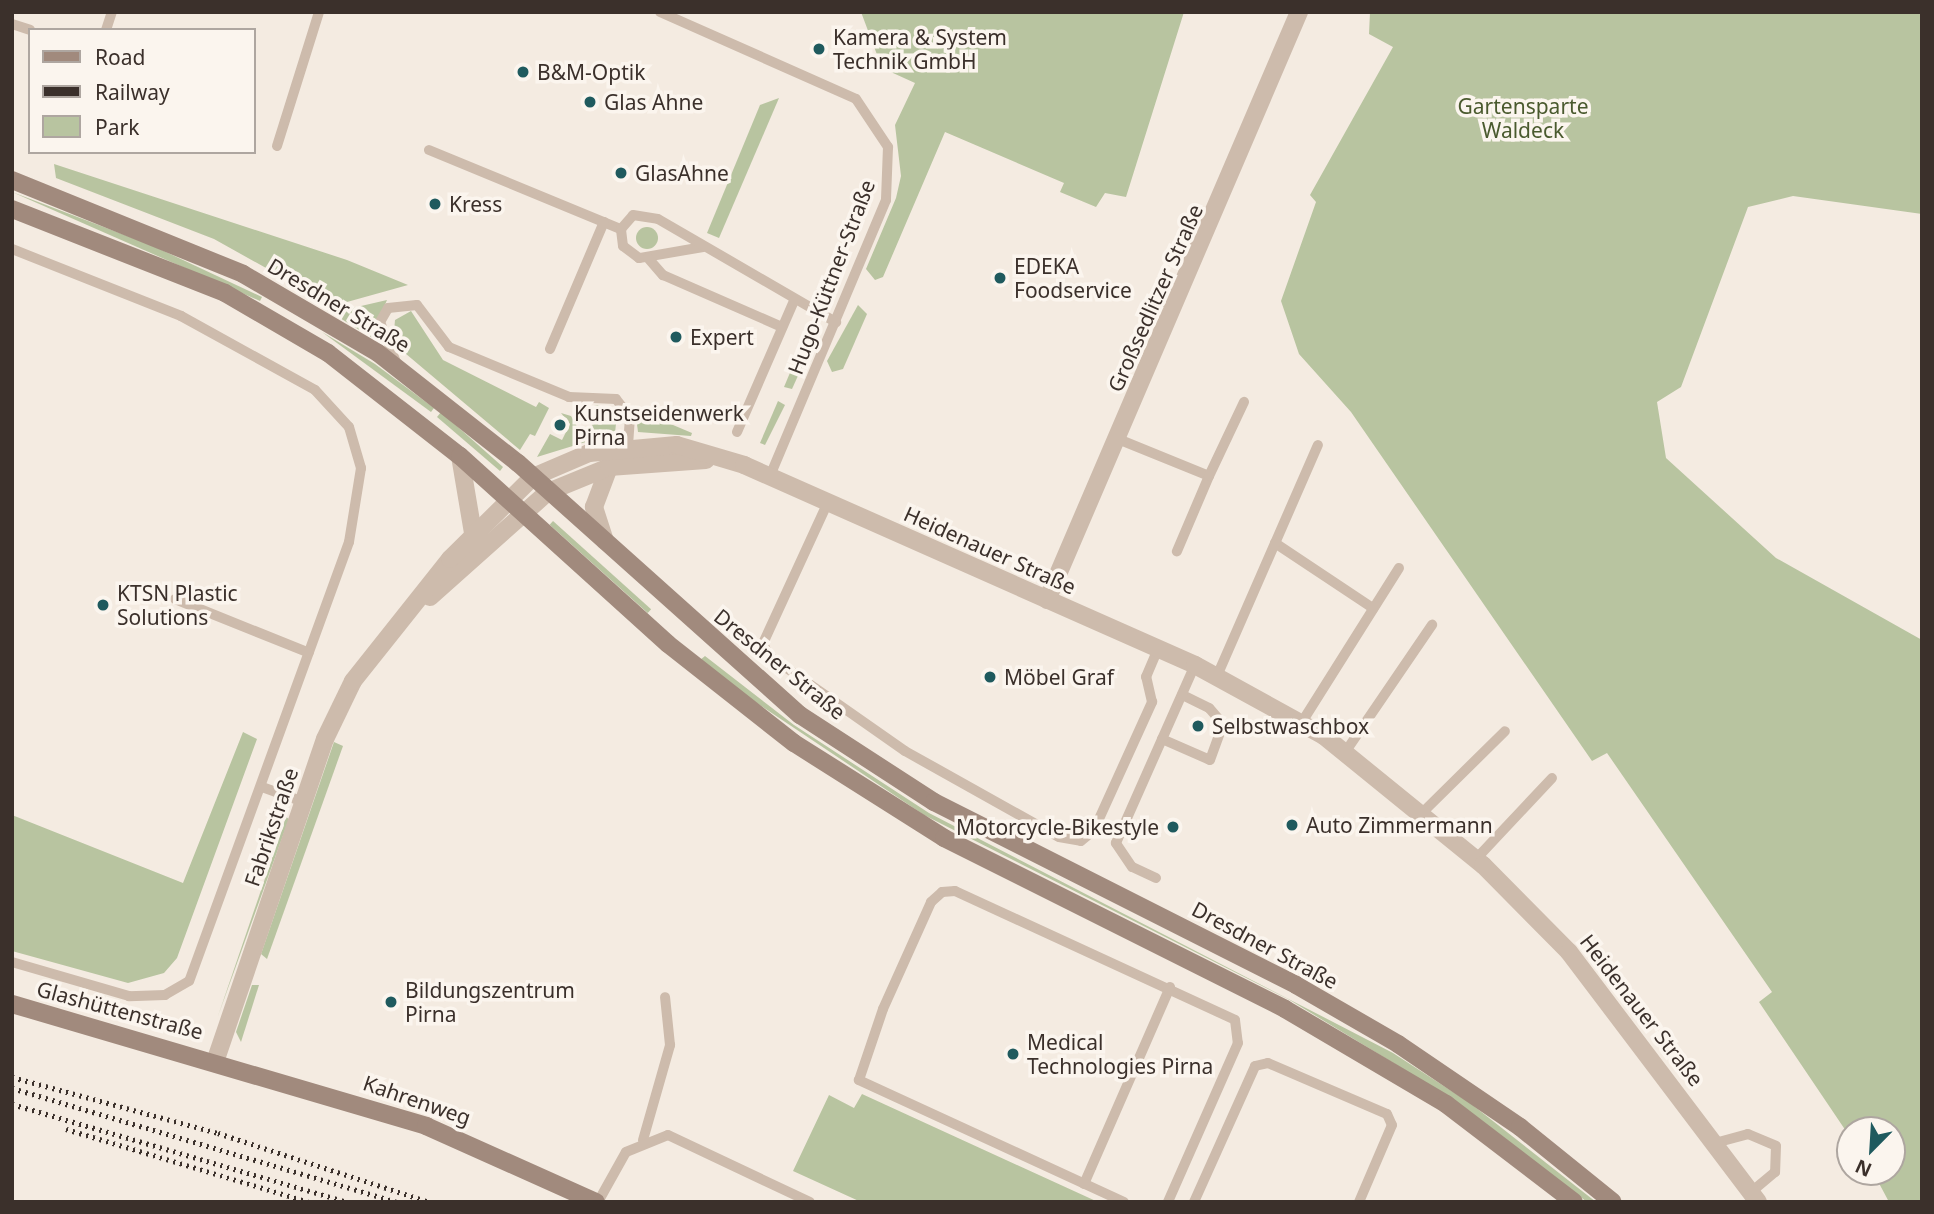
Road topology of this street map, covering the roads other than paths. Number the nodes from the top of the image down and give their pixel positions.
1 (319, 12) edge
2 (660, 12) edge
3 (1299, 12) edge
4 (276, 146) dead end
5 (429, 150) dead end
6 (12, 180) edge
7 (12, 209) edge
8 (604, 222) junction
9 (621, 229) junction
10 (703, 247) junction
11 (12, 250) edge
12 (648, 258) junction
13 (794, 301) junction
14 (836, 322) junction
15 (782, 327) junction
16 (550, 349) dead end
17 (400, 369) junction
18 (1244, 402) dead end
19 (737, 432) dead end
20 (1118, 439) junction
21 (628, 445) junction
22 (1318, 445) dead end
23 (460, 456) junction
24 (744, 465) junction
25 (609, 467) junction
26 (770, 476) junction
27 (1209, 476) junction
28 (533, 477) junction
29 (548, 492) junction
30 (508, 500) junction
31 (828, 502) junction
32 (523, 514) junction
33 (473, 533) junction
34 (605, 541) junction
35 (1275, 543) junction
36 (1177, 551) dead end
37 (1399, 568) dead end
38 (176, 599) dead end
39 (1047, 600) junction
40 (1373, 608) junction
41 (399, 625) junction
42 (1432, 625) dead end
43 (1158, 649) junction
44 (309, 653) junction
45 (1195, 665) junction
46 (1217, 676) junction
47 (1182, 695) junction
48 (1302, 722) junction
49 (1505, 731) dead end
50 (1162, 739) junction
51 (1346, 751) junction
52 (1552, 778) dead end
53 (262, 787) junction
54 (304, 802) junction
55 (1423, 812) junction
56 (1476, 859) junction
57 (1156, 878) dead end
58 (12, 962) edge
59 (1170, 987) junction
60 (665, 997) dead end
61 (12, 1004) edge
62 (216, 1059) junction
63 (643, 1140) junction
64 (1715, 1143) junction
65 (1084, 1184) junction
66 (1754, 1197) edge
67 (597, 1202) edge
68 (810, 1202) edge
69 (1124, 1202) edge
70 (1167, 1202) edge
71 (1194, 1202) edge
72 (1359, 1202) edge
73 (1574, 1202) edge
74 (1613, 1202) edge

1 - 4 lane
2 - 14 lane, Hugo-Küttner-Straße
3 - 20 street, Großsedlitzer Straße
5 - 8 lane
6 - 17 main road, Dresdner Straße
7 - 23 main road
8 - 9 lane
8 - 16 lane
9 - 10 lane
9 - 12 lane
10 - 12 lane
10 - 13 lane
11 - 44 lane
12 - 15 lane
13 - 14 lane
13 - 15 lane
14 - 26 lane, Hugo-Küttner-Straße
15 - 19 lane
17 - 21 lane
17 - 28 main road, Dresdner Straße
18 - 27 lane
20 - 27 lane
20 - 39 street, Großsedlitzer Straße
21 - 24 street, Heidenauer Straße
21 - 28 street, Heidenauer Straße
22 - 35 lane
23 - 30 main road
23 - 33 street
24 - 25 street, Heidenauer Straße
24 - 26 street, Heidenauer Straße
25 - 29 street, Heidenauer Straße
25 - 34 street
26 - 31 street, Heidenauer Straße
27 - 36 lane
28 - 29 main road, Dresdner Straße
28 - 30 street, Fabrikstraße
29 - 32 street, Heidenauer Straße
29 - 34 main road, Dresdner Straße
30 - 32 main road
30 - 33 street, Fabrikstraße
31 - 39 street, Heidenauer Straße
31 - 43 lane
32 - 41 street, Fabrikstraße
32 - 73 main road
33 - 41 street, Fabrikstraße
34 - 74 main road, Dresdner Straße
35 - 40 lane
35 - 46 lane
37 - 40 lane
38 - 44 lane
39 - 43 street, Heidenauer Straße
40 - 48 lane
41 - 54 street, Fabrikstraße
42 - 51 lane
43 - 45 street, Heidenauer Straße
44 - 53 lane
45 - 46 street, Heidenauer Straße
45 - 47 lane
46 - 48 street, Heidenauer Straße
47 - 50 lane
47 - 50 lane
48 - 51 street, Heidenauer Straße
49 - 55 lane
50 - 57 lane
51 - 55 street, Heidenauer Straße
52 - 56 lane
53 - 54 lane
53 - 58 lane
54 - 62 street, Fabrikstraße
55 - 56 street, Heidenauer Straße
56 - 64 street, Heidenauer Straße
59 - 65 lane
59 - 65 lane
59 - 70 lane
60 - 63 lane
61 - 62 main road, Glashüttenstraße
62 - 67 main road, Kahrenweg
63 - 67 lane
63 - 68 lane
64 - 66 street, Heidenauer Straße
64 - 66 lane
65 - 69 lane
71 - 72 lane

